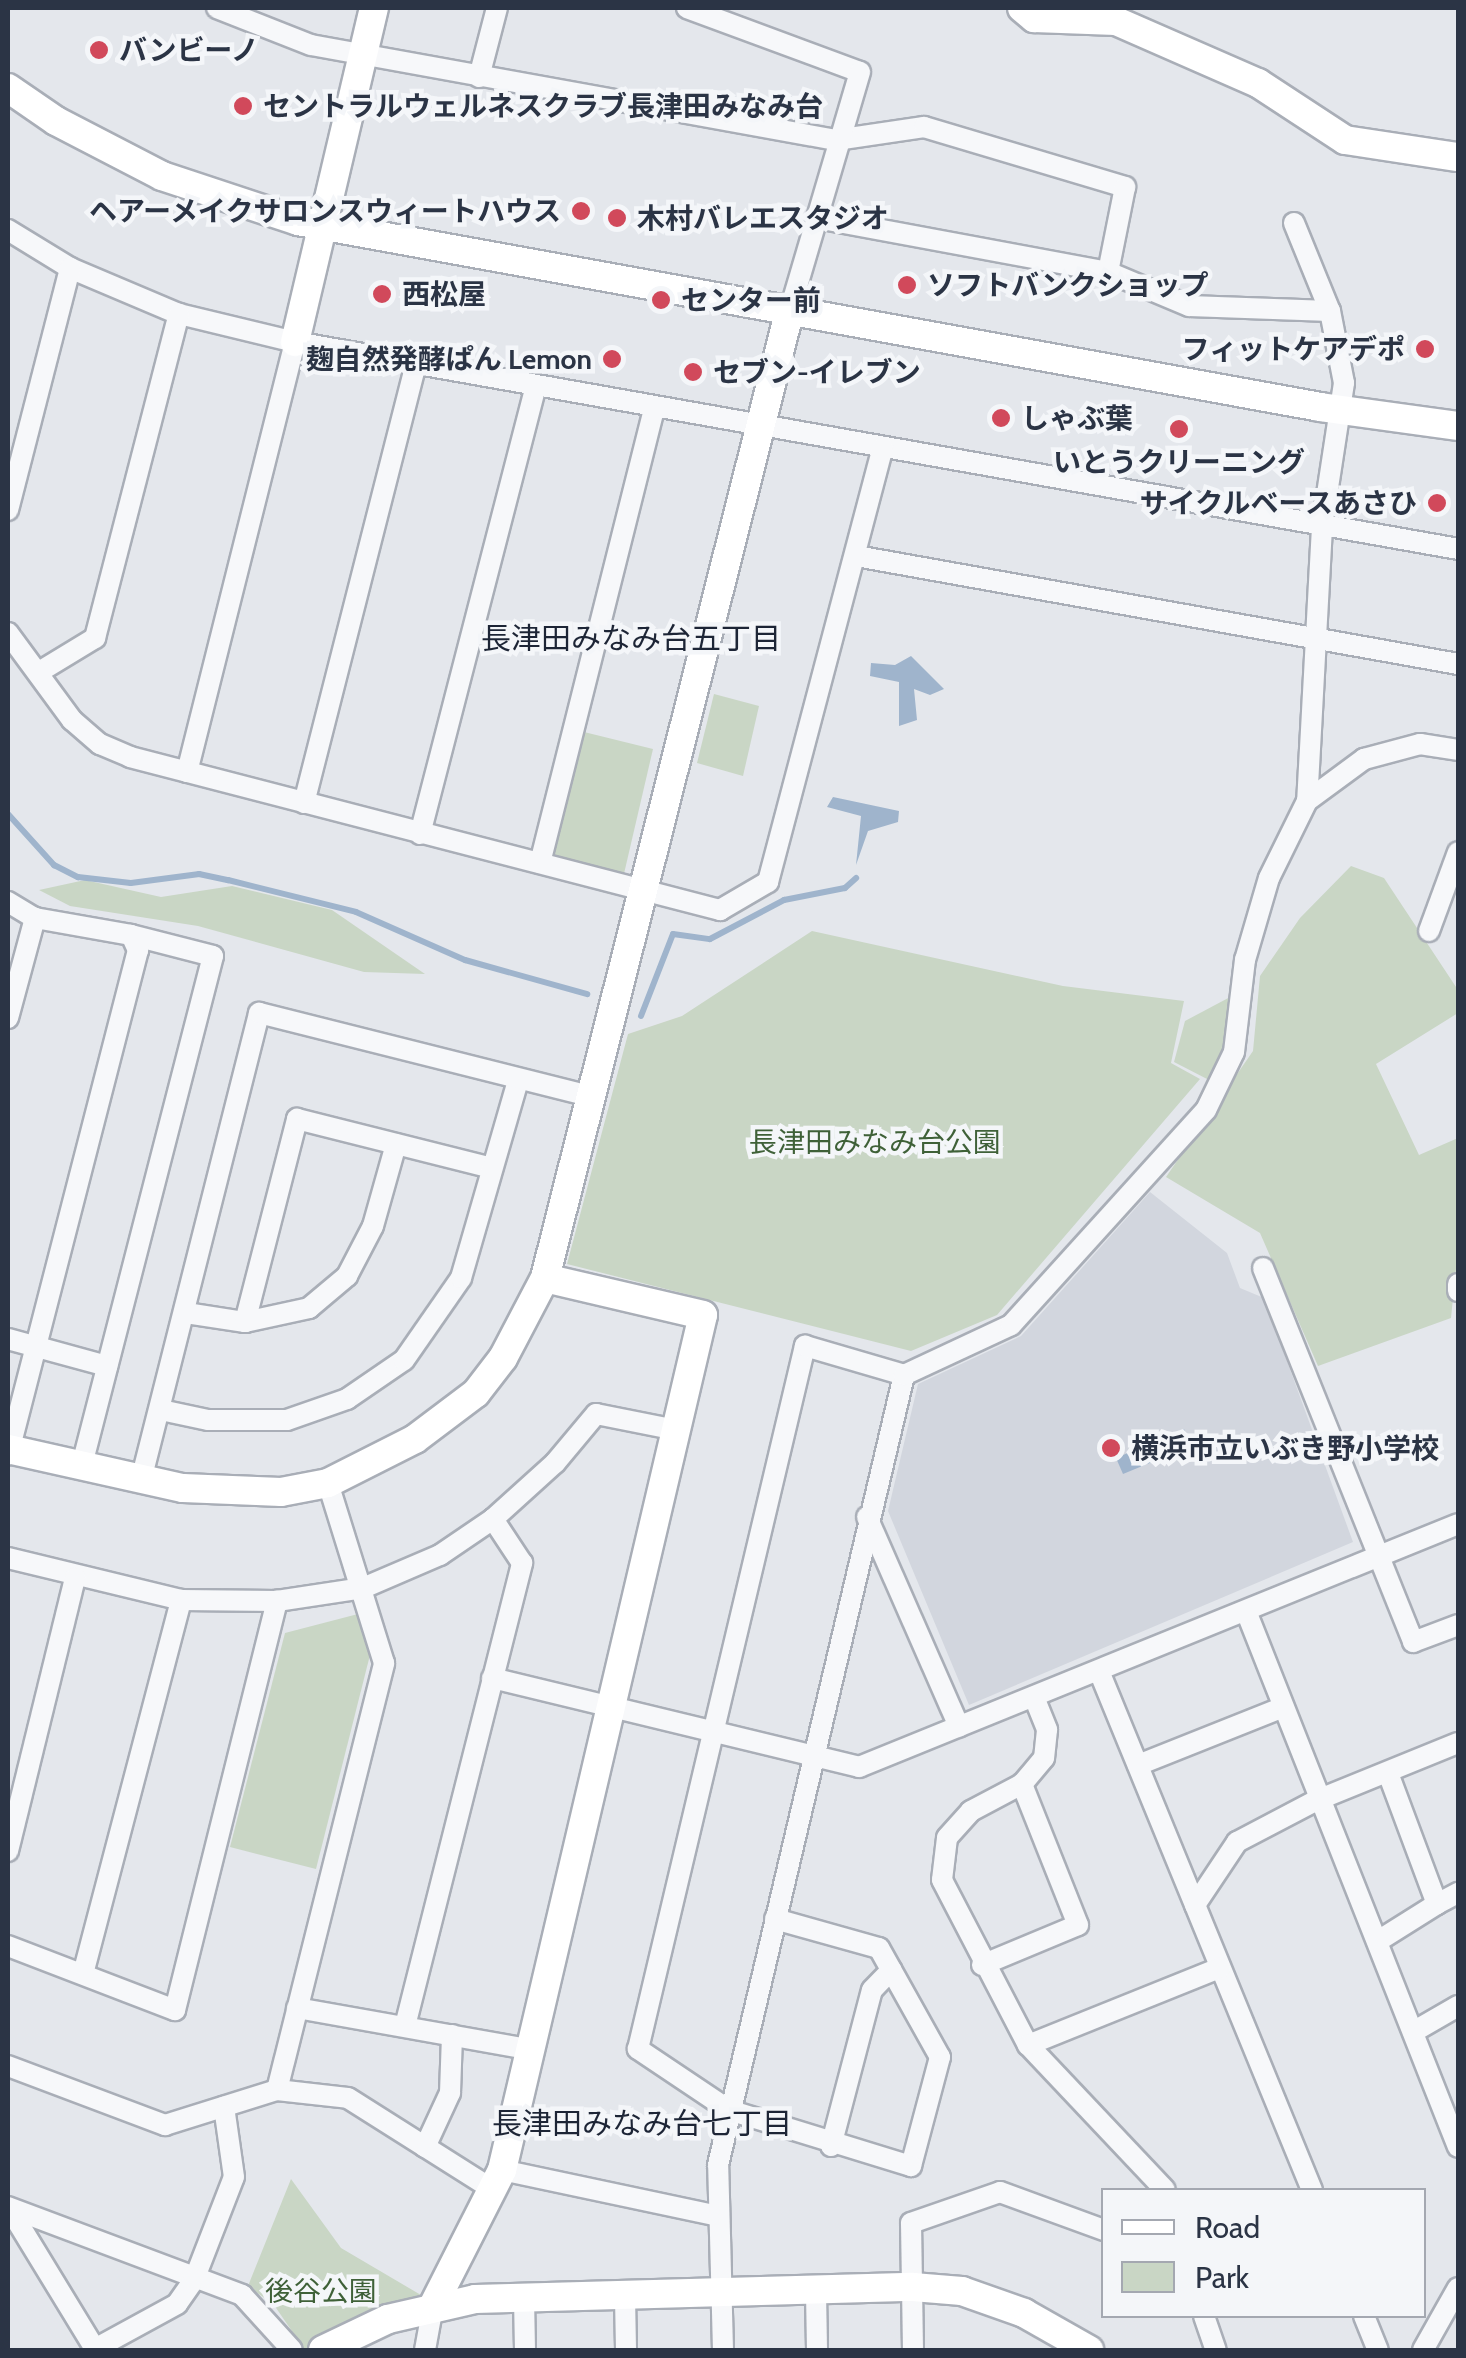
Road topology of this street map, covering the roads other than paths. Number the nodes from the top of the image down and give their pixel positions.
1 (217, 8) edge
2 (374, 8) edge
3 (497, 8) edge
4 (687, 8) edge
5 (1022, 8) edge
6 (256, 17) edge
7 (364, 56) junction
8 (479, 77) junction
9 (8, 88) edge
10 (836, 140) junction
11 (1458, 157) edge
12 (817, 218) junction
13 (1294, 222) dead end
14 (323, 226) junction
15 (8, 230) edge
16 (70, 268) junction
17 (1108, 272) junction
18 (1330, 311) junction
19 (789, 312) junction
20 (179, 314) junction
21 (295, 342) junction
22 (415, 367) junction
23 (535, 388) junction
24 (654, 408) junction
25 (1344, 410) junction
26 (1458, 426) edge
27 (760, 427) junction
28 (883, 448) junction
29 (8, 510) edge
30 (1322, 528) junction
31 (1458, 549) edge
32 (856, 556) junction
33 (8, 633) edge
34 (1315, 642) junction
35 (1458, 664) edge
36 (39, 672) junction
37 (1458, 750) edge
38 (187, 772) junction
39 (1307, 801) junction
40 (304, 802) junction
41 (420, 834) junction
42 (1458, 852) edge
43 (540, 863) junction
44 (641, 891) junction
45 (1450, 894) edge
46 (8, 902) edge
47 (35, 918) junction
48 (1429, 931) dead end
49 (131, 935) junction
50 (8, 1018) edge
51 (518, 1081) junction
52 (590, 1096) junction
53 (396, 1144) junction
54 (492, 1168) junction
55 (1263, 1268) dead end
56 (544, 1278) junction
57 (186, 1313) junction
58 (244, 1322) junction
59 (8, 1339) edge
60 (36, 1348) junction
61 (108, 1366) junction
62 (904, 1374) junction
63 (160, 1410) junction
64 (676, 1430) junction
65 (8, 1451) edge
66 (86, 1452) dead end
67 (141, 1480) junction
68 (328, 1483) junction
69 (867, 1516) junction
70 (493, 1519) junction
71 (1458, 1524) edge
72 (8, 1558) edge
73 (1379, 1558) junction
74 (74, 1578) junction
75 (363, 1588) junction
76 (181, 1600) junction
77 (277, 1601) junction
78 (1246, 1612) junction
79 (1458, 1625) edge
80 (1099, 1671) junction
81 (492, 1678) junction
82 (1034, 1697) junction
83 (609, 1706) junction
84 (1279, 1709) junction
85 (959, 1727) junction
86 (716, 1731) junction
87 (1458, 1743) edge
88 (815, 1756) junction
89 (1138, 1765) junction
90 (1388, 1773) junction
91 (1022, 1784) junction
92 (1316, 1801) junction
93 (8, 1851) edge
94 (1458, 1893) edge
95 (1438, 1904) junction
96 (1195, 1905) junction
97 (775, 1919) junction
98 (1378, 1942) junction
99 (8, 1946) edge
100 (982, 1965) junction
101 (1220, 1968) junction
102 (891, 1970) junction
103 (83, 1974) junction
104 (1458, 2006) edge
105 (297, 2008) junction
106 (405, 2026) junction
107 (1413, 2032) junction
108 (541, 2033) junction
109 (452, 2035) junction
110 (1028, 2045) junction
111 (8, 2066) edge
112 (276, 2090) junction
113 (224, 2106) junction
114 (729, 2110) junction
115 (831, 2146) junction
116 (425, 2147) junction
117 (1458, 2147) edge
118 (497, 2179) junction
119 (1162, 2188) edge
120 (1311, 2188) edge
121 (8, 2208) edge
122 (718, 2216) junction
123 (1101, 2229) edge
124 (194, 2280) junction
125 (913, 2287) junction
126 (1458, 2288) edge
127 (816, 2292) junction
128 (722, 2295) junction
129 (625, 2297) junction
130 (524, 2298) junction
131 (434, 2306) junction
132 (1205, 2318) edge
133 (1365, 2318) edge
134 (1083, 2349) edge
135 (94, 2350) edge
136 (292, 2350) edge
137 (323, 2350) edge
138 (425, 2350) edge
139 (525, 2350) edge
140 (626, 2350) edge
141 (722, 2350) edge
142 (817, 2350) edge
143 (913, 2350) edge
144 (1216, 2350) edge
145 (1378, 2350) edge
146 (1423, 2350) edge

1 - 6 street
2 - 7 street
3 - 8 street
4 - 10 street
5 - 11 street
6 - 7 street
7 - 8 street
7 - 14 street
8 - 10 street
9 - 14 street
10 - 12 street
10 - 17 street
12 - 17 street
12 - 19 street
13 - 18 street
14 - 19 street
14 - 21 street
15 - 16 street
16 - 20 street
16 - 29 street
17 - 18 street
18 - 25 street
19 - 25 street
19 - 27 street
20 - 21 street
20 - 36 street
21 - 22 street
21 - 38 street
22 - 23 street
22 - 40 street
23 - 24 street
23 - 41 street
24 - 27 street
24 - 43 street
25 - 26 street
25 - 30 street
27 - 28 street
27 - 44 street
28 - 30 street
28 - 32 street
30 - 31 street
30 - 34 street
32 - 34 street
32 - 44 street
33 - 36 street
34 - 35 street
34 - 39 street
36 - 38 street
37 - 39 street
38 - 40 street
39 - 62 street
40 - 41 street
41 - 43 street
42 - 45 street
43 - 44 street
44 - 52 street
45 - 48 street
46 - 47 street
47 - 49 street
47 - 50 street
49 - 60 street
49 - 61 street
51 - 52 street
51 - 54 street
51 - 57 street
52 - 56 street
53 - 54 street
53 - 58 street
53 - 58 street
54 - 63 street
55 - 73 street
56 - 64 street
56 - 68 street
57 - 58 street
57 - 63 street
59 - 60 street
60 - 61 street
60 - 65 street
61 - 66 street
62 - 69 street
62 - 86 street
63 - 67 street
64 - 70 street
64 - 83 street
65 - 67 street
67 - 68 street
68 - 75 street
69 - 85 street
69 - 88 street
70 - 75 street
70 - 81 street
71 - 73 street
72 - 74 street
73 - 78 street
73 - 79 street
74 - 76 street
74 - 93 street
75 - 77 street
75 - 105 street
76 - 77 street
76 - 103 street
77 - 103 street
78 - 80 street
78 - 84 street
80 - 82 street
80 - 89 street
81 - 83 street
81 - 106 street
82 - 85 street
82 - 91 street
83 - 86 street
83 - 108 street
84 - 89 street
84 - 92 street
85 - 88 street
86 - 88 street
86 - 114 street
87 - 90 street
88 - 97 street
89 - 96 street
90 - 92 street
90 - 95 street
91 - 100 street
91 - 100 street
92 - 96 street
92 - 98 street
94 - 95 street
95 - 98 street
96 - 101 street
97 - 102 street
97 - 114 street
98 - 107 street
99 - 103 street
100 - 110 street
101 - 110 street
101 - 120 street
102 - 115 street
102 - 115 street
104 - 107 street
105 - 106 street
105 - 112 street
106 - 109 street
107 - 117 street
108 - 109 street
108 - 118 street
109 - 116 street
110 - 119 street
111 - 113 street
112 - 113 street
112 - 116 street
113 - 124 street
114 - 115 street
114 - 122 street
116 - 118 street
118 - 122 street
118 - 131 street
121 - 124 street
121 - 135 street
122 - 128 street
123 - 125 street
124 - 135 street
124 - 136 street
125 - 127 street
125 - 134 street
125 - 143 street
126 - 146 street
127 - 128 street
127 - 142 street
128 - 129 street
128 - 141 street
129 - 130 street
129 - 140 street
130 - 131 street
130 - 139 street
131 - 137 street
131 - 138 street
132 - 144 street
133 - 145 street

